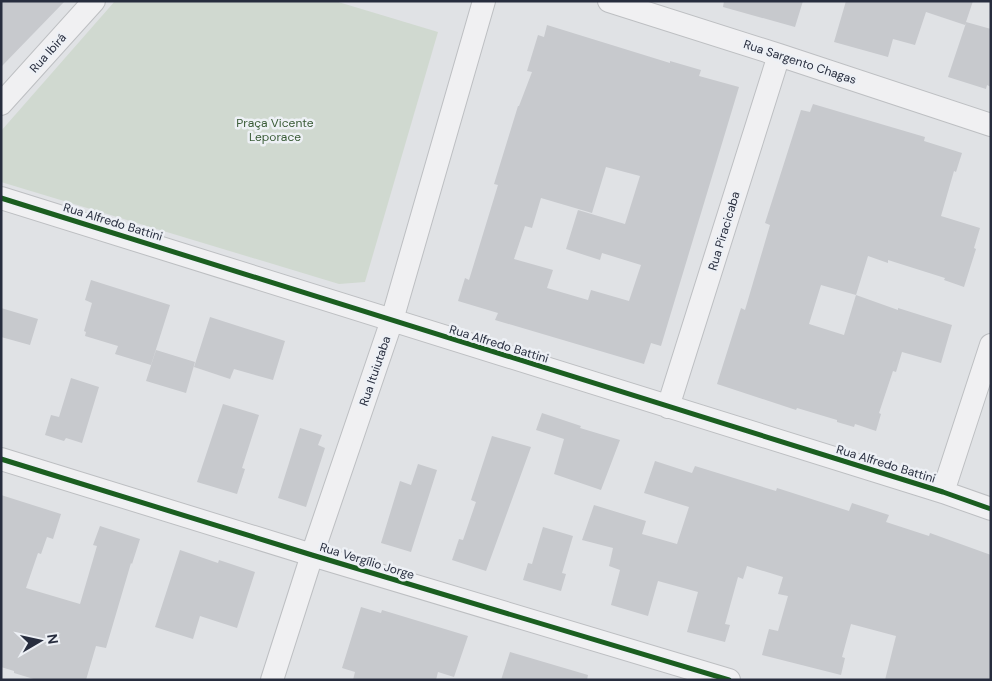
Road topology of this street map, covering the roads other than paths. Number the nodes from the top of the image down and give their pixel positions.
1 (94, 1) edge
2 (484, 1) edge
3 (608, 1) edge
4 (779, 55) junction
5 (1, 104) edge
6 (991, 125) edge
7 (1, 198) edge
8 (392, 320) junction
9 (991, 345) edge
10 (668, 407) junction
11 (1, 459) edge
12 (943, 492) junction
13 (991, 509) edge
14 (312, 555) junction
15 (272, 680) edge
16 (729, 680) edge

1 - 5 street, Rua Ibirá
2 - 8 street, Rua Ituiutaba
3 - 4 street, Rua Sargento Chagas
4 - 6 street, Rua Sargento Chagas
4 - 10 street, Rua Piracicaba
7 - 8 street, Rua Alfredo Battini
8 - 10 street, Rua Alfredo Battini
8 - 14 street, Rua Ituiutaba
9 - 12 street
10 - 12 street, Rua Alfredo Battini
11 - 14 street, Rua Vergílio Jorge
12 - 13 street, Rua Alfredo Battini
14 - 15 street, Rua Ituiutaba
14 - 16 street, Rua Vergílio Jorge

